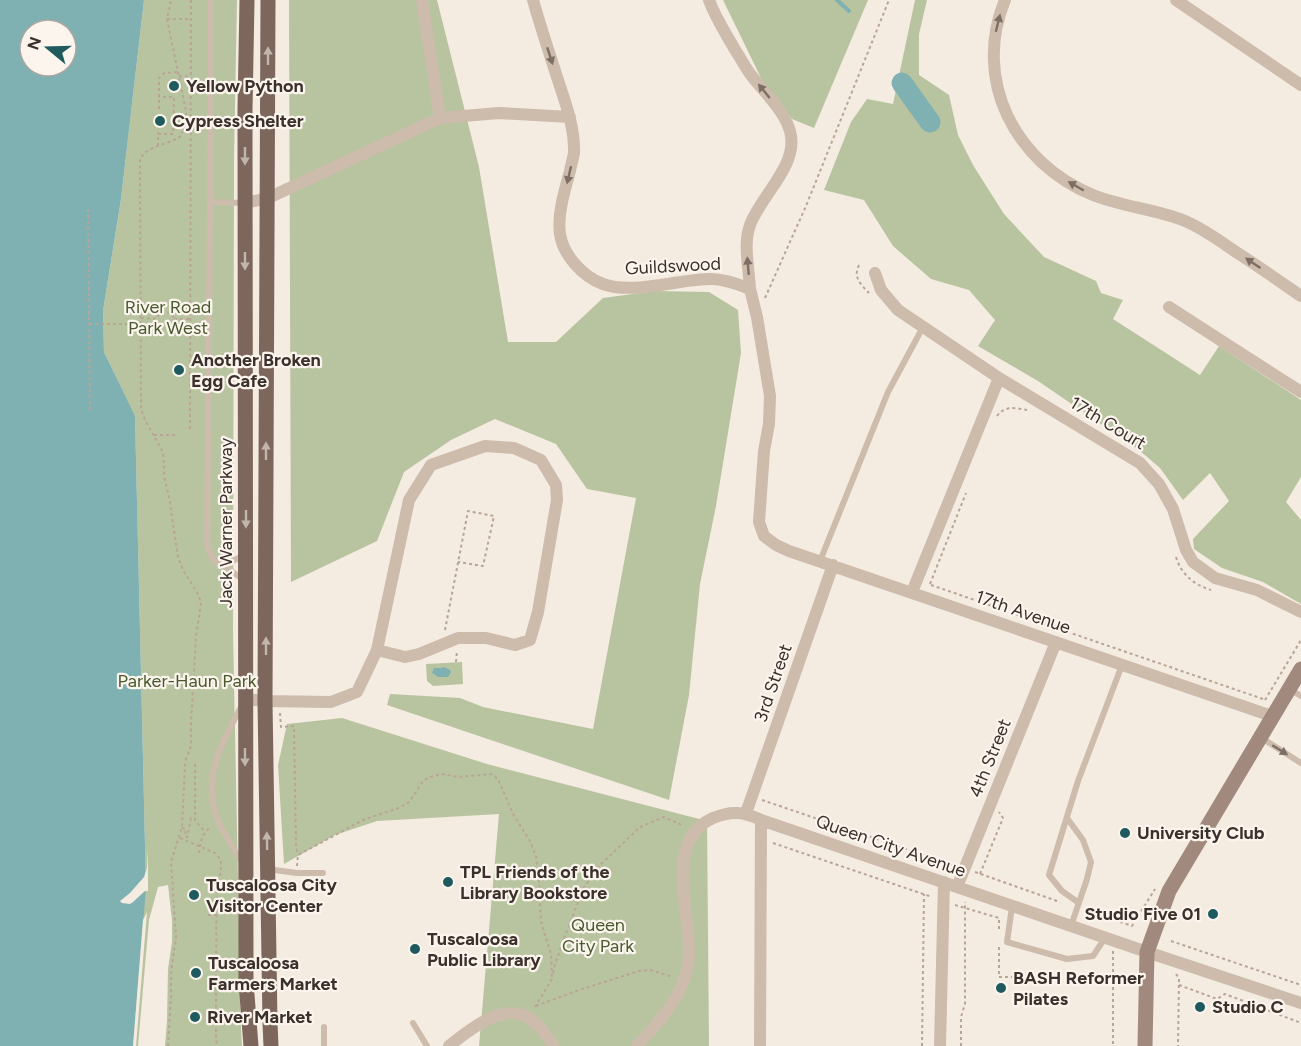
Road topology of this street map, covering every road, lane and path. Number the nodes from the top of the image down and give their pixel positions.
1 (171, 0) edge
2 (191, 0) edge
3 (212, 0) edge
4 (248, 0) edge
5 (268, 0) edge
6 (422, 0) edge
7 (533, 0) edge
8 (709, 0) edge
9 (890, 0) edge
10 (1005, 0) edge
11 (1176, 0) edge
12 (167, 19) junction
13 (191, 19) junction
14 (178, 72) junction
15 (179, 76) junction
16 (191, 76) junction
17 (1301, 85) edge
18 (159, 96) junction
19 (159, 109) dead end
20 (186, 113) junction
21 (191, 113) junction
22 (570, 117) junction
23 (440, 118) junction
24 (158, 146) junction
25 (268, 198) junction
26 (210, 202) junction
27 (245, 203) junction
28 (88, 208) dead end
29 (876, 273) dead end
30 (750, 288) junction
31 (1301, 296) edge
32 (1169, 307) dead end
33 (757, 316) junction
34 (141, 318) junction
35 (157, 319) junction
36 (174, 319) junction
37 (190, 319) junction
38 (90, 324) junction
39 (141, 324) junction
40 (170, 325) junction
41 (923, 327) junction
42 (170, 336) dead end
43 (999, 378) junction
44 (1301, 392) edge
45 (90, 412) dead end
46 (1034, 412) dead end
47 (996, 419) dead end
48 (190, 429) dead end
49 (154, 435) junction
50 (177, 435) dead end
51 (969, 485) dead end
52 (1174, 551) dead end
53 (246, 554) junction
54 (820, 561) junction
55 (458, 562) junction
56 (224, 565) junction
57 (833, 565) junction
58 (246, 583) junction
59 (930, 585) junction
60 (915, 586) junction
61 (1215, 591) dead end
62 (1301, 612) edge
63 (1301, 640) edge
64 (1056, 642) junction
65 (443, 644) junction
66 (377, 650) junction
67 (1122, 665) junction
68 (1301, 669) edge
69 (1295, 692) edge
70 (245, 699) junction
71 (1266, 700) junction
72 (272, 701) junction
73 (1266, 714) junction
74 (1260, 737) junction
75 (1301, 763) edge
76 (195, 764) dead end
77 (746, 813) junction
78 (195, 818) junction
79 (1067, 818) junction
80 (762, 820) junction
81 (220, 823) junction
82 (182, 828) junction
83 (205, 832) junction
84 (694, 832) junction
85 (762, 833) junction
86 (179, 838) junction
87 (200, 847) junction
88 (199, 854) dead end
89 (298, 855) junction
90 (297, 866) dead end
91 (245, 868) junction
92 (267, 869) junction
93 (323, 873) dead end
94 (944, 882) junction
95 (961, 889) junction
96 (924, 894) junction
97 (944, 901) junction
98 (1079, 903) junction
99 (1012, 906) junction
100 (965, 908) junction
101 (208, 915) dead end
102 (217, 915) junction
103 (1132, 926) dead end
104 (1071, 927) junction
105 (999, 930) dead end
106 (1128, 930) dead end
107 (1106, 938) junction
108 (1171, 941) dead end
109 (999, 942) dead end
110 (1113, 951) dead end
111 (1147, 952) junction
112 (551, 954) junction
113 (557, 957) junction
114 (1176, 974) dead end
115 (1125, 977) dead end
116 (1113, 978) junction
117 (552, 980) junction
118 (684, 981) junction
119 (1179, 985) junction
120 (1301, 985) edge
121 (1301, 1003) edge
122 (536, 1006) junction
123 (528, 1017) junction
124 (413, 1023) dead end
125 (1301, 1023) edge
126 (324, 1027) dead end
127 (168, 1046) edge
128 (217, 1046) edge
129 (251, 1046) edge
130 (271, 1046) edge
131 (324, 1046) edge
132 (427, 1046) edge
133 (449, 1046) edge
134 (554, 1046) edge
135 (637, 1046) edge
136 (760, 1046) edge
137 (922, 1046) edge
138 (940, 1046) edge
139 (961, 1046) edge
140 (1113, 1046) edge
141 (1145, 1046) edge
142 (1179, 1046) edge

1 - 12 path
2 - 13 path
3 - 26 lane
4 -> 27 main road, Jack Warner Parkway
25 -> 5 main road
6 - 23 street
7 -> 22 street, Guildswood
30 -> 8 street, Guildswood
9 - 33 path
31 -> 10 street
11 - 17 street
12 - 13 path
12 - 14 path
13 - 16 path
14 - 15 path
14 - 18 path
15 - 16 path
15 - 20 path
16 - 21 path
18 - 19 path
18 - 24 path
20 - 21 path
20 - 24 path
21 - 37 path
22 - 23 street
22 -> 30 street, Guildswood
23 - 25 street
24 - 34 path
25 - 27 street
72 -> 25 main road
26 - 27 lane
26 - 56 lane
27 -> 53 main road, Jack Warner Parkway
28 - 38 path
29 - 41 street, 17th Court
30 - 33 street
32 - 44 street
33 - 54 street, 17th Avenue
34 - 35 path
34 - 39 path
35 - 36 path
35 - 40 path
36 - 37 path
36 - 40 path
37 - 48 path
38 - 39 path
38 - 45 path
39 - 49 path
40 - 42 path
41 - 43 street, 17th Court
41 - 54 lane
43 - 60 street
43 - 62 street, 17th Court
46 - 47 path
49 - 50 path
49 - 82 path
51 - 59 path
52 - 61 path
53 - 56 lane
53 - 58 main road, Jack Warner Parkway
54 - 57 street, 17th Avenue
55 - 55 path
55 - 65 path
56 - 58 lane
57 - 60 street, 17th Avenue
57 - 77 street, 3rd Street
58 - 70 main road, Jack Warner Parkway
59 - 60 path
59 - 71 path
60 - 64 street, 17th Avenue
63 - 71 path
64 - 67 street, 17th Avenue
64 - 95 street, 4th Street
65 - 66 street
65 - 66 street
66 - 72 street
67 - 73 street, 17th Avenue
67 - 79 lane
68 - 69 main road
69 - 73 main road
70 - 72 street
70 - 81 lane
70 -> 91 main road, Jack Warner Parkway
71 - 73 path
72 - 89 path
92 -> 72 main road
73 - 74 main road
74 -> 75 lane
74 - 111 main road
76 - 78 path
77 - 80 street, Queen City Avenue
77 - 84 street
78 - 82 path
78 - 83 path
79 - 98 lane
79 - 98 lane
80 - 85 street
80 - 94 street, Queen City Avenue
81 - 83 path
81 - 91 lane
82 - 86 path
83 - 87 path
84 - 113 path
84 - 118 street
85 - 96 path
85 - 136 street
86 - 87 path
86 - 127 path
87 - 88 path
87 - 102 path
89 - 90 path
89 - 112 path
91 - 129 main road, Jack Warner Parkway
92 - 93 lane
92 - 130 main road
94 - 95 street, Queen City Avenue
94 - 97 street
95 - 99 street, Queen City Avenue
95 - 100 path
96 - 97 path
96 - 137 path
97 - 100 path
97 - 138 street
98 - 104 lane
99 - 104 street, Queen City Avenue
99 - 107 lane
100 - 105 path
100 - 139 path
101 - 102 path
102 - 128 path
103 - 106 path
104 - 107 street, Queen City Avenue
107 - 111 street, Queen City Avenue
108 - 120 path
109 - 116 path
110 - 116 path
111 - 121 street, Queen City Avenue
111 - 141 main road
112 - 113 path
112 - 117 path
113 - 117 path
114 - 119 path
115 - 116 path
116 - 140 path
117 - 122 path
118 - 122 path
118 - 135 street
119 - 125 path
119 - 142 path
122 - 123 path
123 - 133 street
123 - 134 street
124 - 132 lane
126 - 131 lane

